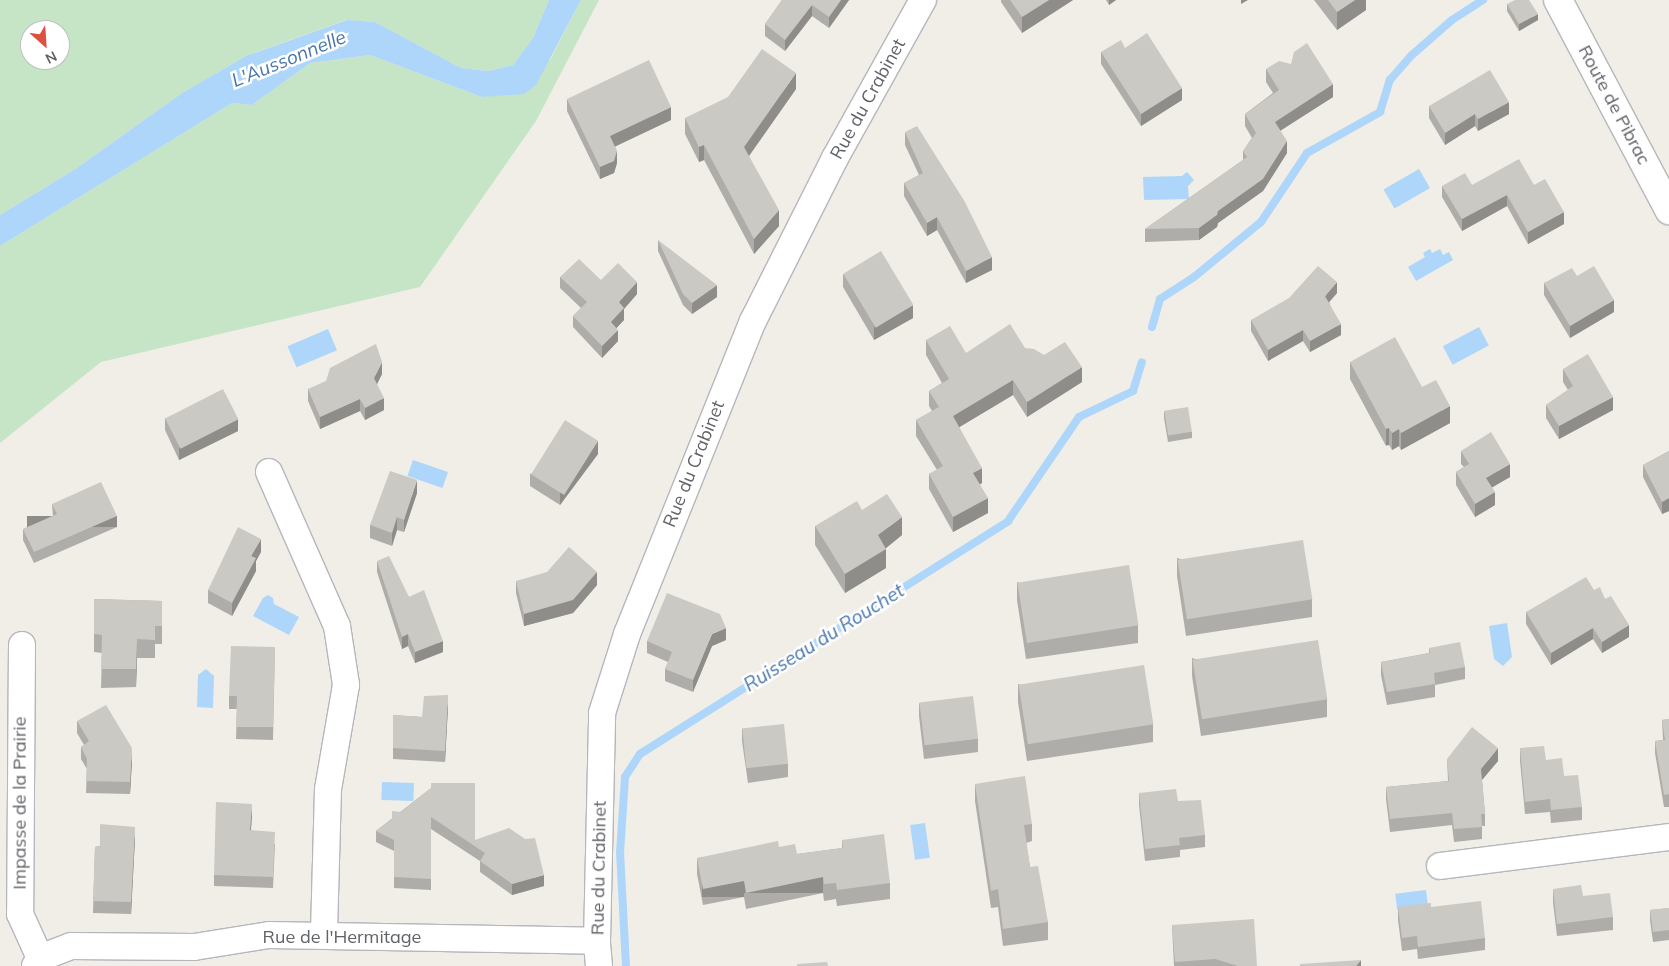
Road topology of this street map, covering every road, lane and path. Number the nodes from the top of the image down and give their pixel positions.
1 (923, 0) edge
2 (1558, 0) edge
3 (1669, 210) edge
4 (269, 472) dead end
5 (22, 645) dead end
6 (1669, 837) edge
7 (1440, 866) dead end
8 (324, 934) junction
9 (598, 953) edge
10 (37, 962) edge

1 - 9 street, Rue du Crabinet
2 - 3 main road, Route de Pibrac
4 - 8 street
5 - 10 street, Impasse de la Prairie
6 - 7 street
8 - 9 street, Rue de l'Hermitage
8 - 10 street, Rue de l'Hermitage

